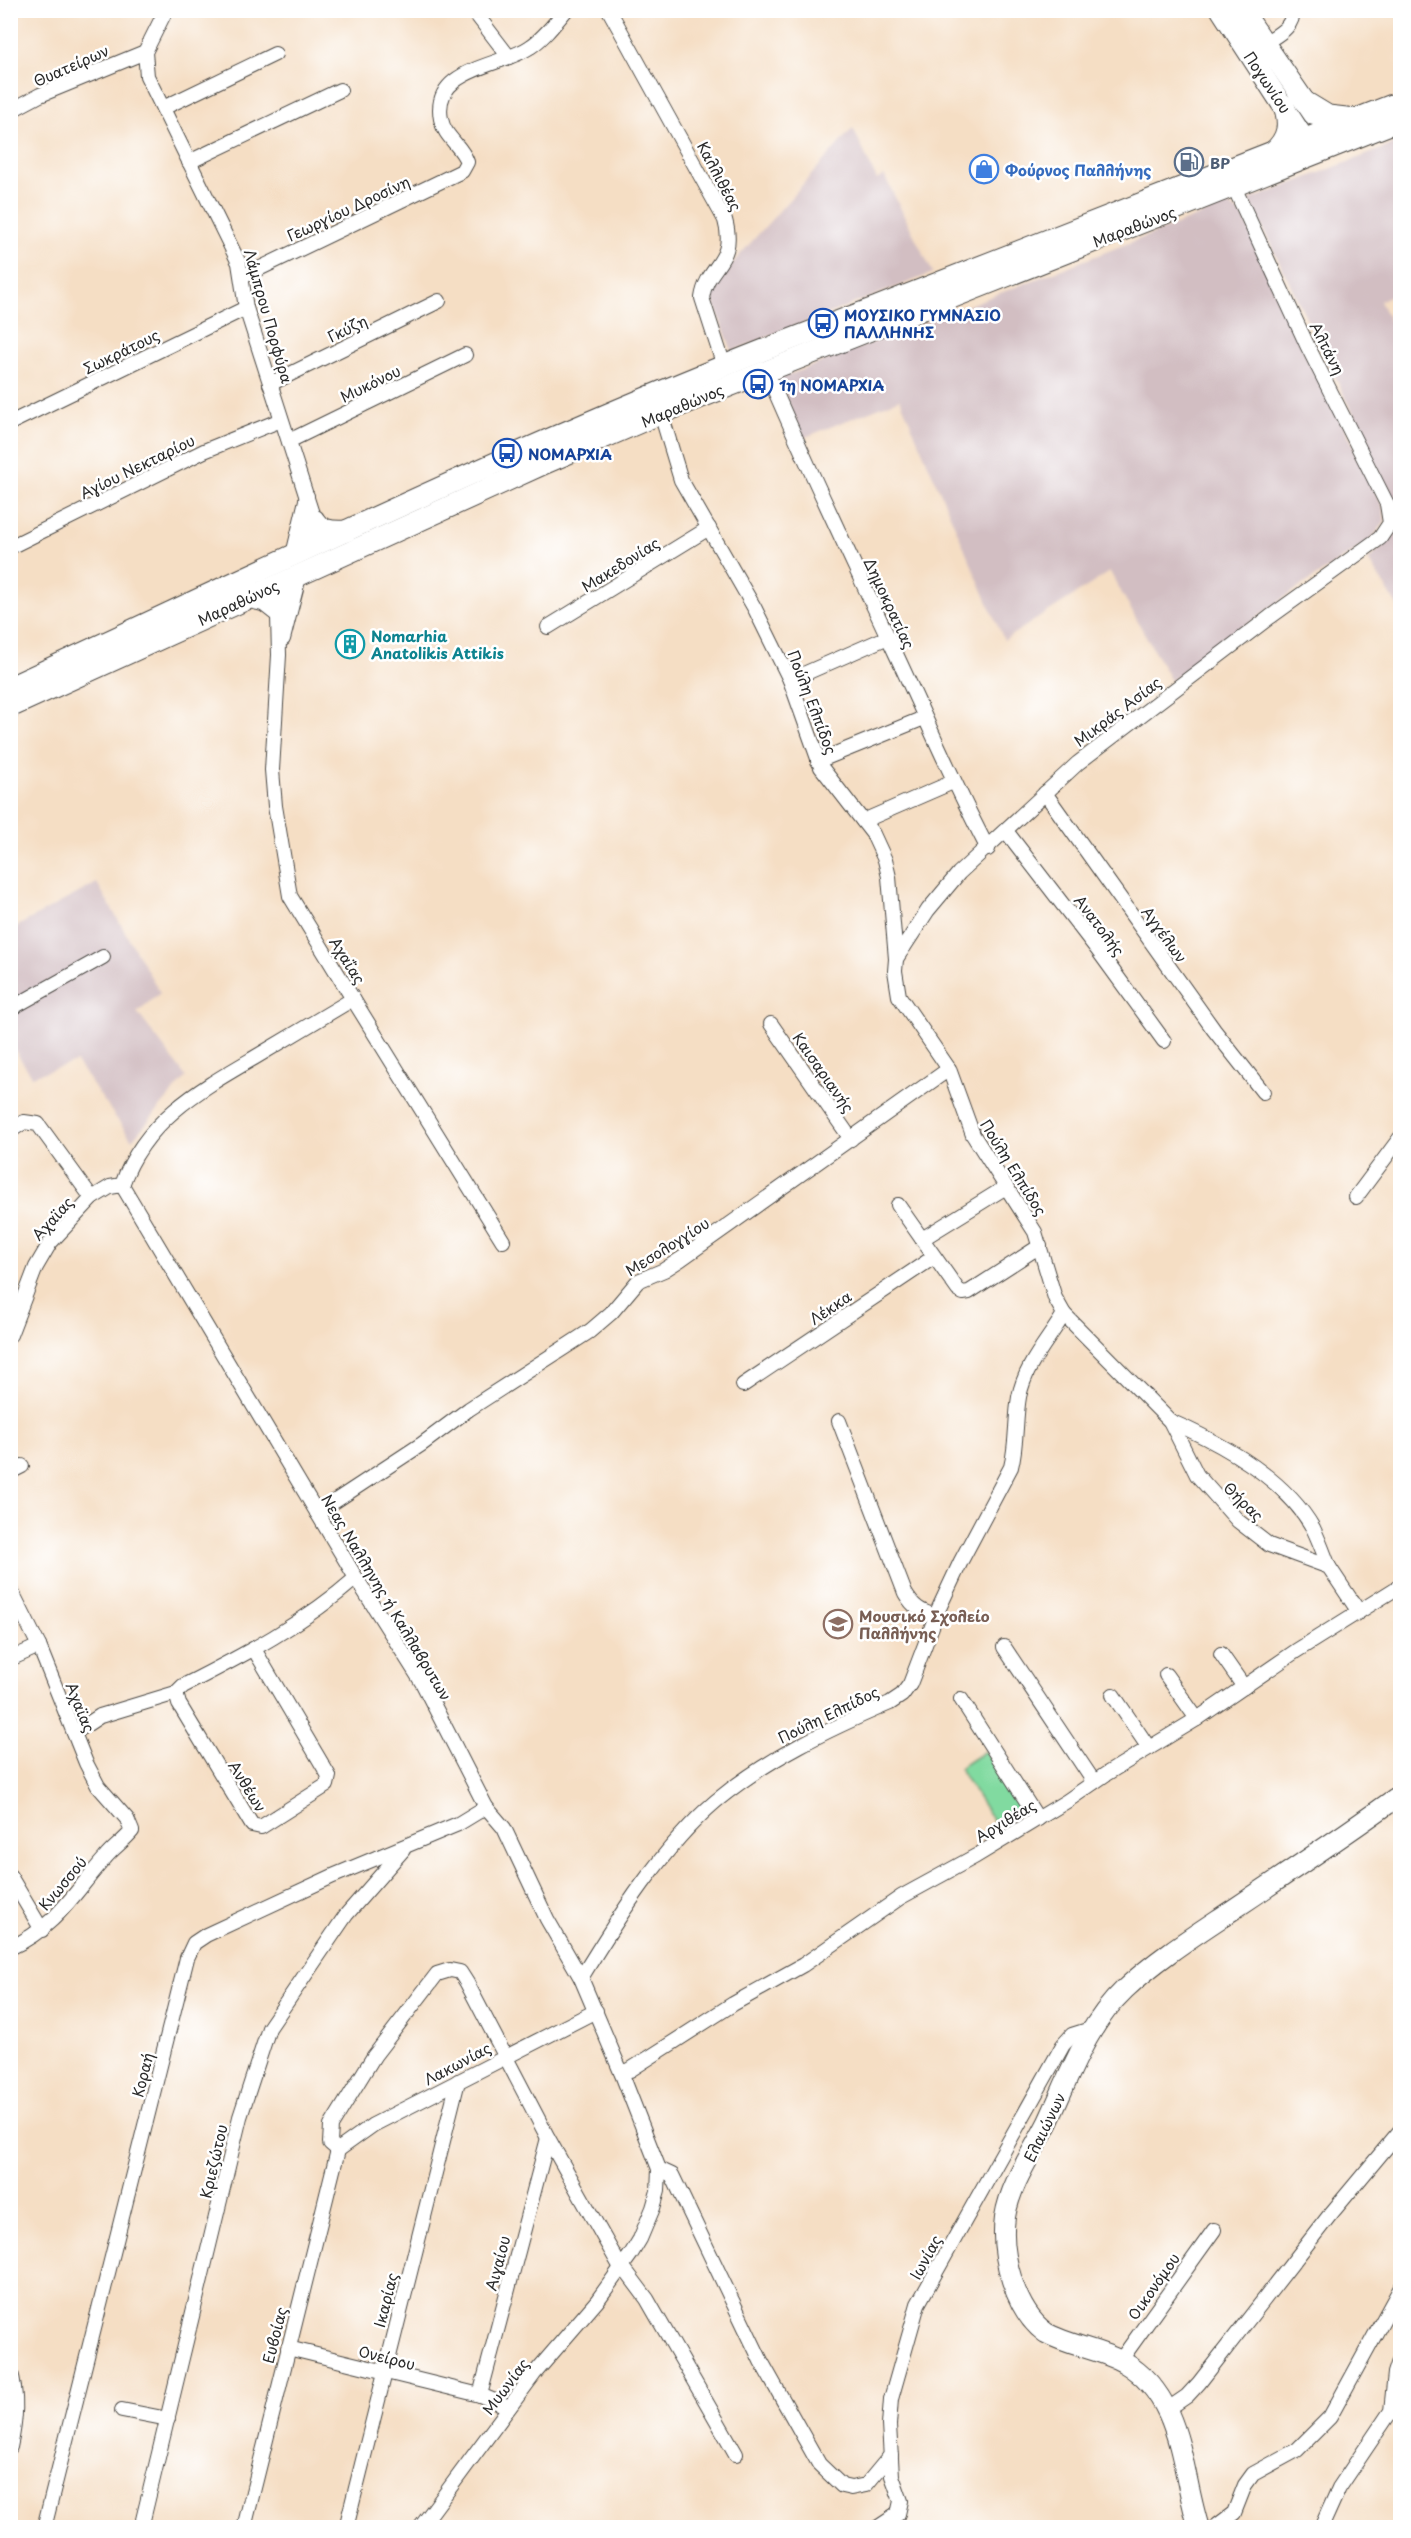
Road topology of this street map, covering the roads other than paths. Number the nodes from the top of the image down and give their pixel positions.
1 (166, 10) edge
2 (473, 10) edge
3 (566, 10) edge
4 (609, 10) edge
5 (1221, 10) edge
6 (1242, 10) edge
7 (1293, 10) edge
8 (1265, 43) junction
9 (145, 51) junction
10 (275, 54) dead end
11 (509, 57) junction
12 (340, 90) dead end
13 (1305, 102) junction
14 (1401, 102) edge
15 (1284, 105) junction
16 (163, 108) junction
17 (10, 111) edge
18 (1367, 117) junction
19 (1401, 120) edge
20 (1320, 144) junction
21 (1273, 153) junction
22 (189, 162) junction
23 (1234, 187) junction
24 (242, 277) junction
25 (439, 301) dead end
26 (246, 308) junction
27 (465, 355) dead end
28 (724, 366) junction
29 (766, 370) junction
30 (270, 384) junction
31 (658, 404) junction
32 (281, 420) junction
33 (10, 423) edge
34 (289, 441) junction
35 (307, 496) junction
36 (314, 520) junction
37 (1390, 523) joint
38 (709, 528) junction
39 (347, 531) junction
40 (10, 547) edge
41 (297, 565) junction
42 (248, 597) junction
43 (279, 612) junction
44 (548, 627) dead end
45 (888, 637) junction
46 (279, 655) junction
47 (790, 680) junction
48 (10, 687) edge
49 (10, 707) edge
50 (924, 718) junction
51 (818, 761) junction
52 (953, 782) junction
53 (1045, 793) junction
54 (863, 820) junction
55 (1006, 831) junction
56 (988, 849) junction
57 (103, 957) dead end
58 (896, 959) junction
59 (352, 999) junction
60 (10, 1009) edge
61 (771, 1024) dead end
62 (1164, 1041) dead end
63 (949, 1069) junction
64 (1263, 1092) dead end
65 (10, 1131) edge
66 (1401, 1138) edge
67 (851, 1139) junction
68 (123, 1180) junction
69 (1006, 1187) junction
70 (1356, 1197) dead end
71 (92, 1198) junction
72 (898, 1205) dead end
73 (922, 1239) junction
74 (503, 1241) dead end
75 (1040, 1246) junction
76 (934, 1257) junction
77 (1064, 1314) junction
78 (10, 1335) edge
79 (743, 1385) dead end
80 (839, 1421) dead end
81 (1170, 1421) junction
82 (317, 1513) junction
83 (1329, 1567) junction
84 (356, 1578) junction
85 (1401, 1586) edge
86 (10, 1588) edge
87 (1359, 1612) junction
88 (936, 1616) junction
89 (39, 1646) junction
90 (1004, 1647) dead end
91 (254, 1649) junction
92 (1221, 1654) dead end
93 (10, 1659) edge
94 (1166, 1675) dead end
95 (1244, 1688) junction
96 (176, 1693) junction
97 (1113, 1695) dead end
98 (960, 1699) dead end
99 (1197, 1719) junction
100 (74, 1733) junction
101 (1149, 1748) junction
102 (1094, 1782) junction
103 (1401, 1795) edge
104 (486, 1807) junction
105 (1038, 1819) junction
106 (132, 1831) joint
107 (408, 1845) junction
108 (10, 1876) edge
109 (42, 1930) junction
110 (10, 1948) edge
111 (581, 1978) junction
112 (596, 2011) junction
113 (1091, 2029) junction
114 (505, 2056) junction
115 (621, 2072) junction
116 (458, 2081) junction
117 (1401, 2131) edge
118 (548, 2138) junction
119 (338, 2150) junction
120 (659, 2169) junction
121 (1214, 2230) dead end
122 (621, 2268) junction
123 (1401, 2289) edge
124 (288, 2348) junction
125 (1401, 2358) edge
126 (1120, 2361) junction
127 (10, 2368) edge
128 (383, 2373) junction
129 (480, 2396) junction
130 (509, 2407) junction
131 (1168, 2409) junction
132 (122, 2410) dead end
133 (168, 2419) junction
134 (10, 2447) edge
135 (736, 2454) dead end
136 (891, 2455) junction
137 (44, 2528) edge
138 (141, 2528) edge
139 (244, 2528) edge
140 (346, 2528) edge
141 (420, 2528) edge
142 (877, 2528) edge
143 (1199, 2528) edge
144 (1214, 2528) edge
145 (1321, 2528) edge

1 - 9 street
2 - 11 street
3 - 11 street
4 - 28 street, Καλλιθέας
5 - 15 main road, Πογωνίου
6 - 8 main road, Πογωνίου
7 - 8 street
8 - 13 main road, Πογωνίου
9 - 16 street, Λάμπρου Πορφύρα
9 - 17 street, Θυατείρων
10 - 16 street
11 - 24 street, Γεωργίου Δροσίνη
12 - 22 street
13 - 18 main road
13 - 20 main road, Πογωνίου
14 - 18 main road, Μαραθώνος
15 - 20 main road, Πογωνίου
15 - 21 main road
16 - 22 street, Λάμπρου Πορφύρα
18 - 20 main road, Μαραθώνος
19 - 20 main road, Μαραθώνος
20 - 21 main road, Μαραθώνος
20 - 23 main road, Μαραθώνος
21 - 28 main road, Μαραθώνος
22 - 24 street, Λάμπρου Πορφύρα
23 - 29 main road, Μαραθώνος
23 - 37 street, Αλτάνη
24 - 26 street, Λάμπρου Πορφύρα
25 - 30 street, Γκύζη
26 - 30 street, Λάμπρου Πορφύρα
26 - 33 street, Σωκράτους
27 - 34 street, Μυκόνου
28 - 31 main road, Μαραθώνος
29 - 31 main road, Μαραθώνος
29 - 45 street, Δημοκρατίας
30 - 32 street, Λάμπρου Πορφύρα
31 - 38 street, Πούλη Ελπίδος
31 - 39 main road, Μαραθώνος
31 - 41 main road, Μαραθώνος
32 - 34 street, Λάμπρου Πορφύρα
32 - 40 street, Αγίου Νεκταρίου
34 - 35 street, Λάμπρου Πορφύρα
35 - 36 street, Λάμπρου Πορφύρα
35 - 41 street
36 - 39 main road
36 - 41 street, Λάμπρου Πορφύρα
37 - 53 street, Μικράς Ασίας
38 - 44 street, Μακεδονίας
38 - 47 street, Πούλη Ελπίδος
39 - 41 main road, Μαραθώνος
41 - 42 main road, Μαραθώνος
41 - 43 street, Αχαΐας
41 - 46 street, Αχαΐας
41 - 48 main road, Μαραθώνος
42 - 43 main road
42 - 49 main road, Μαραθώνος
43 - 46 street, Αχαΐας
45 - 47 street
45 - 50 street, Δημοκρατίας
46 - 59 street, Αχαΐας
47 - 51 street, Πούλη Ελπίδος
50 - 51 street
50 - 52 street, Δημοκρατίας
51 - 54 street, Πούλη Ελπίδος
52 - 54 street
52 - 56 street, Δημοκρατίας
53 - 55 street, Μικράς Ασίας
53 - 64 street, Αγγέλων
54 - 58 street, Πούλη Ελπίδος
55 - 56 street, Μικράς Ασίας
55 - 62 street, Ανατολής
56 - 58 street, Μικράς Ασίας
57 - 60 street
58 - 63 street, Πούλη Ελπίδος
59 - 68 street, Αχαΐας
59 - 74 street
61 - 67 street, Καισαριανής
63 - 67 street, Μεσολογγίου
63 - 69 street, Πούλη Ελπίδος
65 - 71 street
66 - 70 street
67 - 82 street, Μεσολογγίου
68 - 71 street, Αχαϊας
68 - 82 street, Νεας Nαλληνης ή Καλλαβρυτων
69 - 73 street
69 - 75 street, Πούλη Ελπίδος
71 - 78 street, Αχαϊας
72 - 73 street
73 - 76 street
75 - 76 street
75 - 77 street, Πούλη Ελπίδος
76 - 79 street, Λέκκα
77 - 81 street, Θήρας
77 - 88 street, Πούλη Ελπίδος
80 - 88 street
81 - 83 street, Θήρας
81 - 83 street, Θήρας
82 - 84 street, Νεας Nαλληνης ή Καλλαβρυτων
83 - 87 street, Θήρας
84 - 91 street
84 - 104 street, Νεας Nαλληνης ή Καλλαβρυτων
85 - 87 street, Αργιθέας
86 - 89 street, Αχαϊας
87 - 95 street, Αργιθέας
88 - 111 street, Πούλη Ελπίδος
89 - 93 street
89 - 100 street, Αχαϊας
90 - 102 street
91 - 96 street
91 - 96 street, Ανθέων
92 - 95 street
94 - 99 street
95 - 99 street, Αργιθέας
96 - 100 street
97 - 101 street
98 - 105 street
99 - 101 street, Αργιθέας
100 - 106 street, Αχαϊας
101 - 102 street, Αργιθέας
102 - 105 street, Αργιθέας
103 - 113 main road, Ελαιώνων
104 - 107 street, Κοραή
104 - 111 street, Νεας Nαλληνης ή Καλλαβρυτων
105 - 115 street, Αργιθέας
106 - 109 street, Κνωσσού
107 - 133 street, Κριεζώτου
107 - 137 street, Κοραή
108 - 109 street
109 - 110 street, Κνωσσού
111 - 112 street, Νεας Nαλληνης ή Καλλαβρυτων
112 - 114 street, Λακωνίας
112 - 115 street, Νεας Nαλληνης ή Καλλαβρυτων
113 - 126 main road, Ελαιώνων
113 - 136 street, Ιωνίας
114 - 116 street, Λακωνίας
114 - 118 street
114 - 119 street
115 - 120 street, Νεας Nαλληνης ή Καλλαβρυτων
116 - 119 street, Λακωνίας
116 - 128 street, Ικαρίας
117 - 131 street
118 - 122 street
118 - 129 street, Αιγαίου
119 - 124 street, Ευβοίας
120 - 122 street, Νεας Nαλληνης ή Καλλαβρυτων
120 - 136 street
121 - 126 street, Οικονόμου
122 - 130 street, Μυωνίας
122 - 135 street
123 - 144 street
124 - 128 street, Ονείρου
124 - 139 street, Ευβοίας
125 - 145 street
126 - 131 main road, Ελαιώνων
127 - 134 street
128 - 129 street, Ονείρου
128 - 140 street, Ικαρίας
129 - 130 street, Ονείρου
130 - 141 street, Μυωνίας
131 - 143 main road, Ελαιώνων
132 - 133 street
133 - 138 street, Κριεζώτου
136 - 142 street, Ιωνίας

